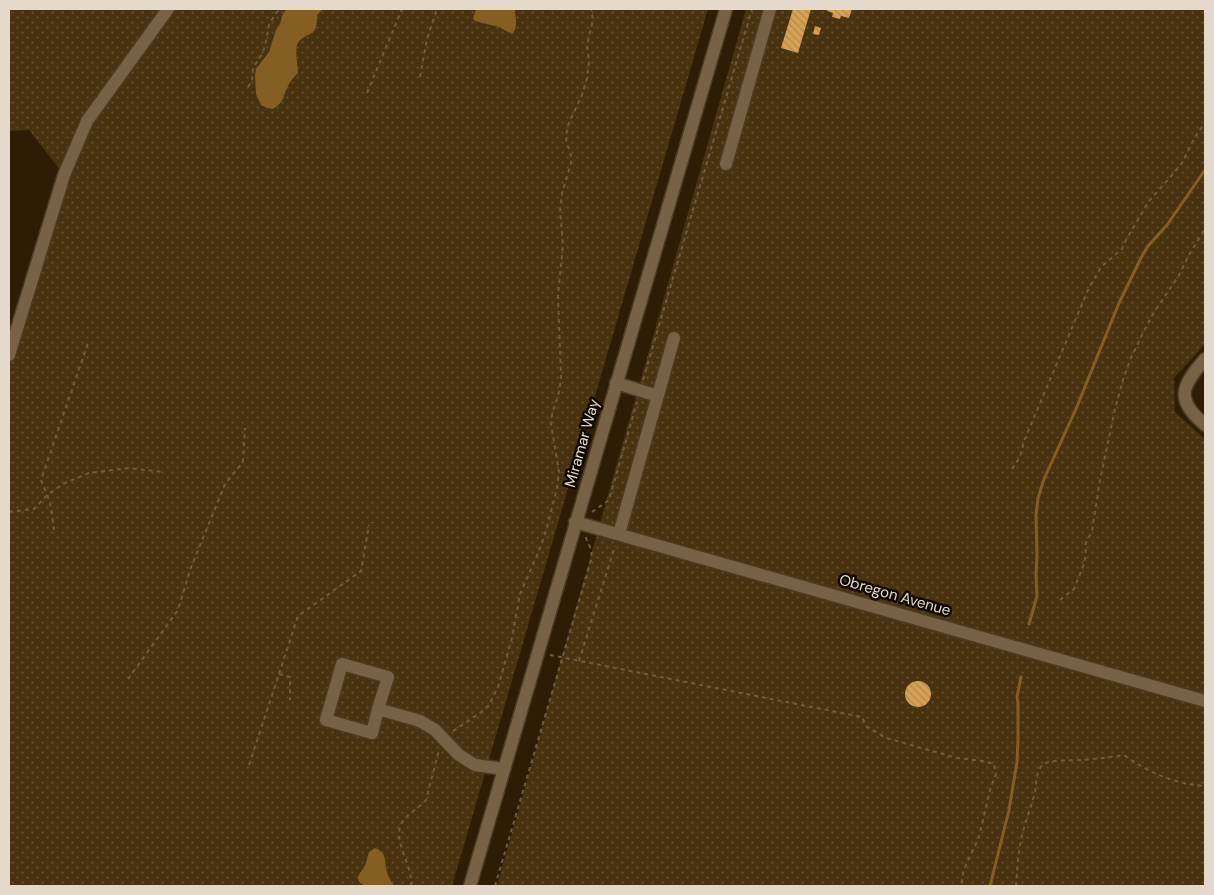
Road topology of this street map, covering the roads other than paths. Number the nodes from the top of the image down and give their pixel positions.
1 (168, 9) edge
2 (726, 9) edge
3 (770, 9) edge
4 (726, 164) dead end
5 (674, 338) dead end
6 (9, 355) edge
7 (1205, 360) edge
8 (616, 383) junction
9 (658, 396) junction
10 (1205, 425) edge
11 (580, 523) junction
12 (619, 534) junction
13 (1205, 701) edge
14 (378, 709) junction
15 (504, 769) junction
16 (470, 886) edge

1 - 6 street
2 - 8 street, Miramar Way
3 - 4 street
5 - 9 street
7 - 10 street
8 - 9 street
8 - 11 street, Miramar Way
9 - 12 street
11 - 12 street, Obregon Avenue
11 - 15 street, Miramar Way
12 - 13 street, Obregon Avenue
14 - 14 street
14 - 15 street
15 - 16 street, Miramar Way

